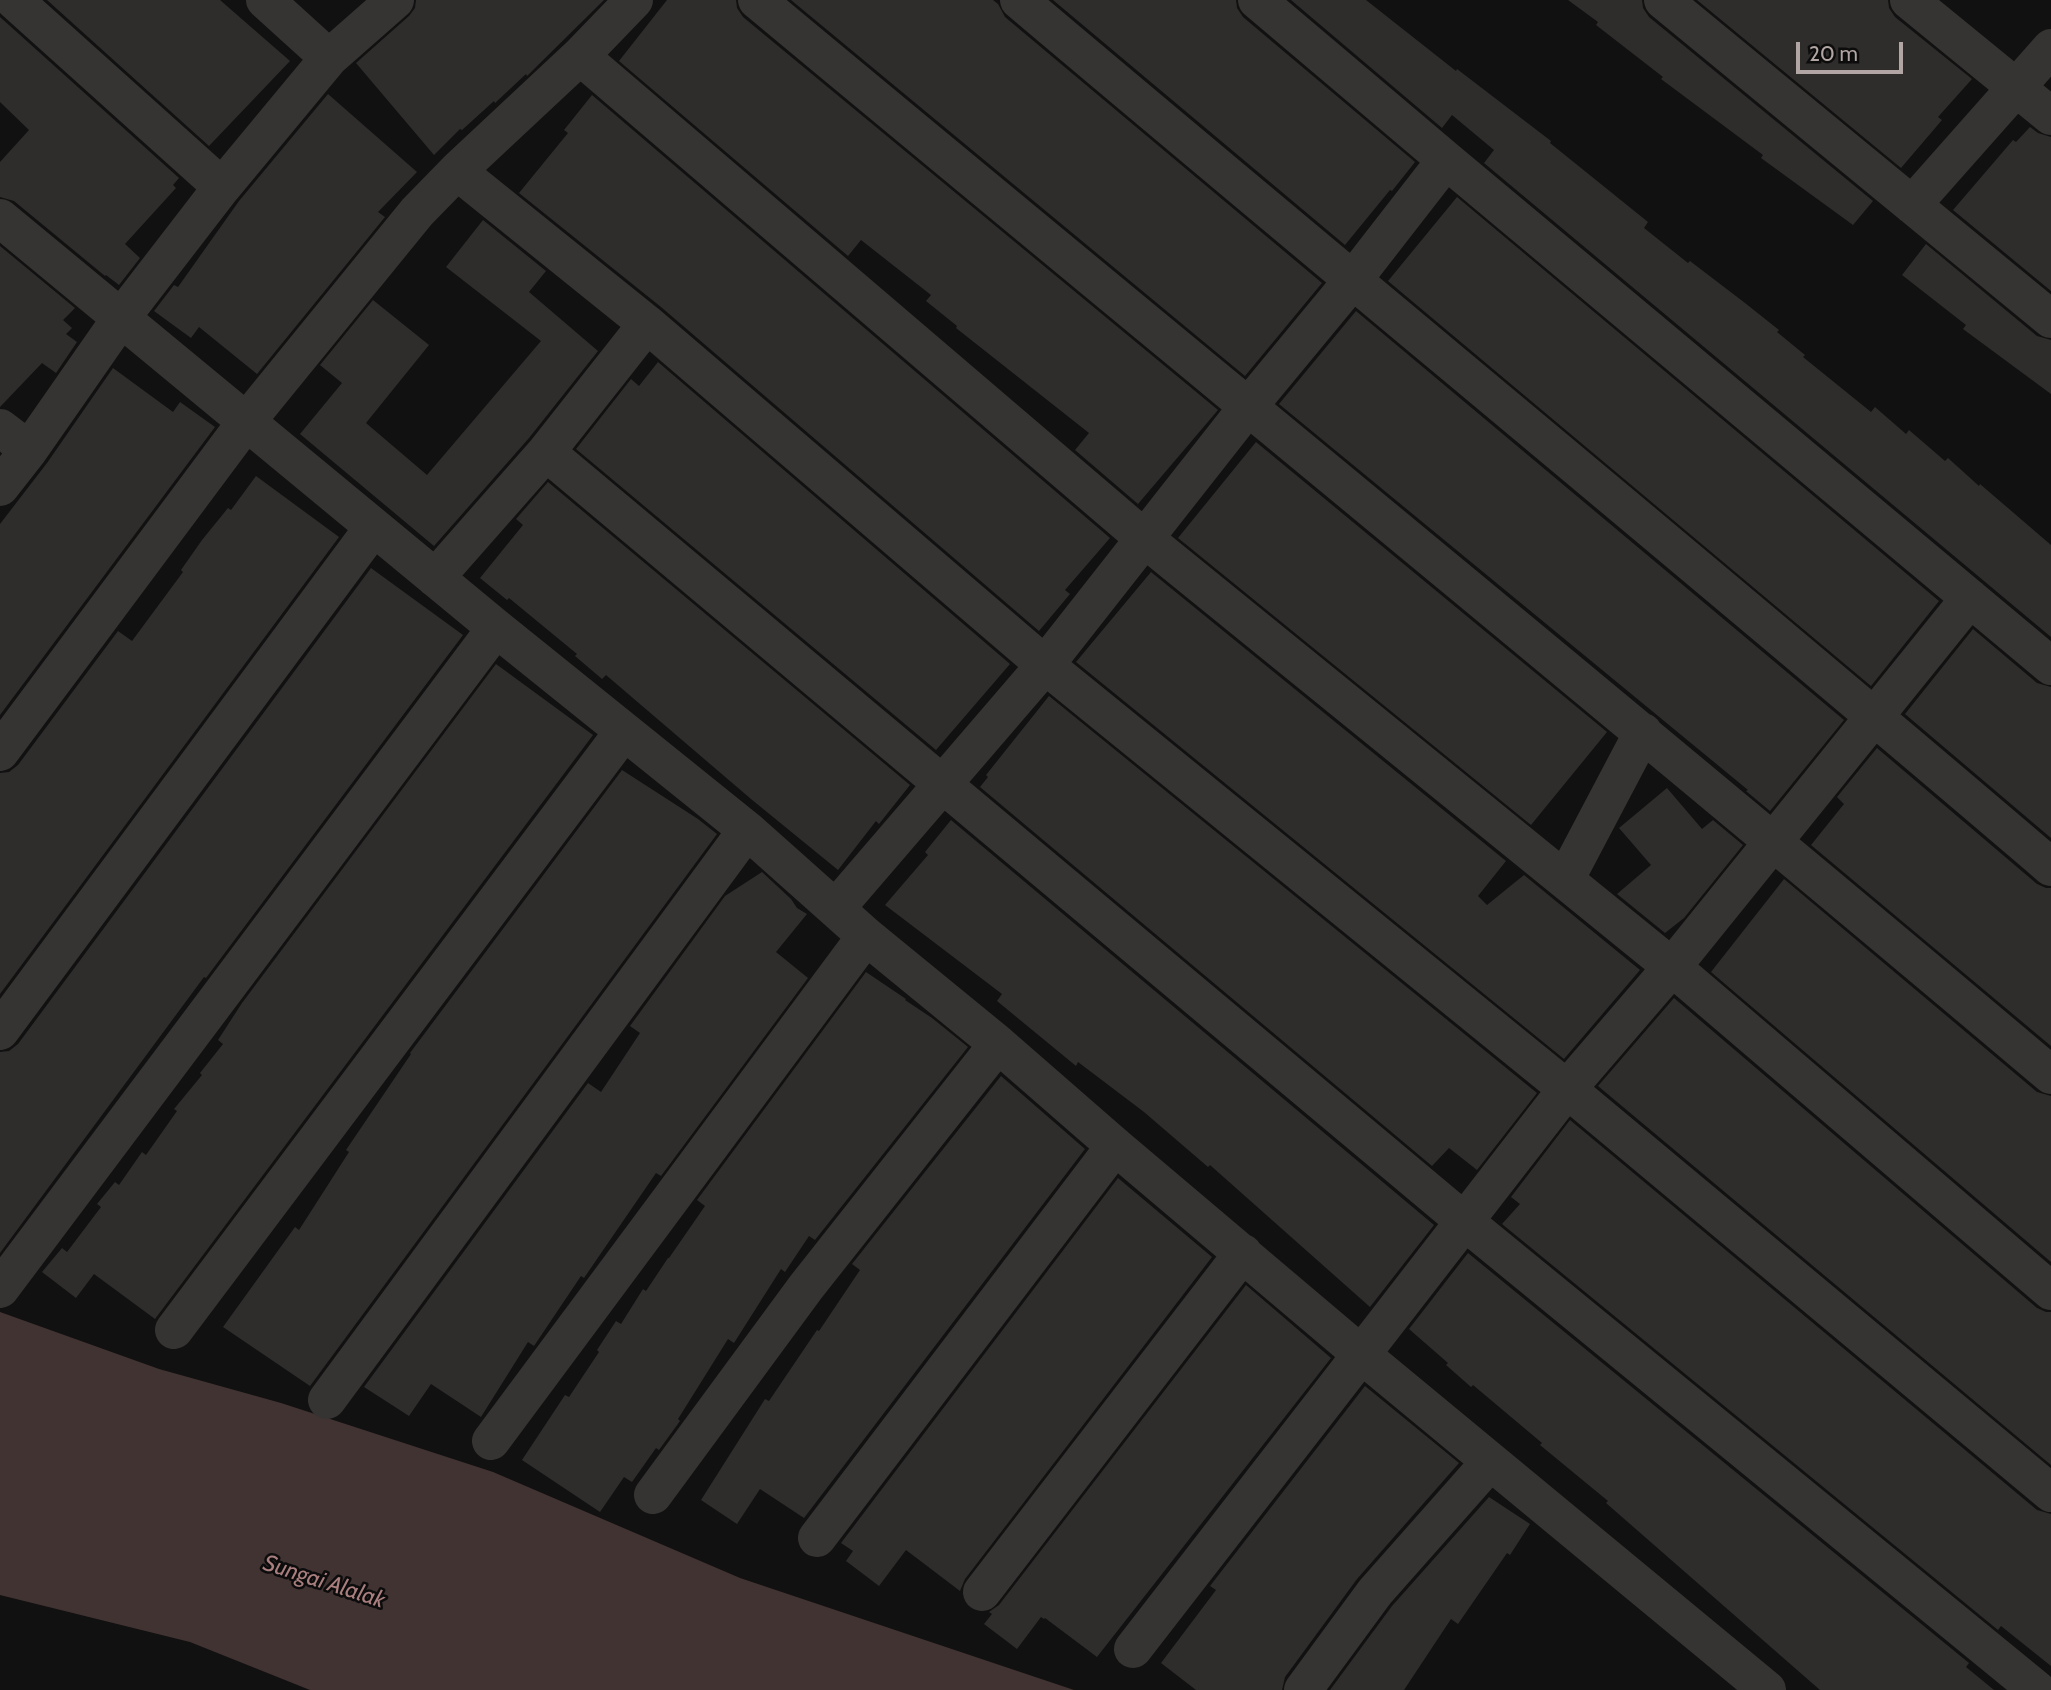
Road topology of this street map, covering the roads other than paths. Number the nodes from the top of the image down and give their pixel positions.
1 (14, 0) edge
2 (265, 0) edge
3 (395, 0) edge
4 (634, 0) edge
5 (757, 0) edge
6 (1019, 0) edge
7 (1257, 0) edge
8 (1663, 0) edge
9 (1909, 0) edge
10 (2051, 48) edge
11 (580, 56) junction
12 (329, 58) junction
13 (2015, 88) junction
14 (2051, 116) edge
15 (1446, 160) junction
16 (457, 171) junction
17 (222, 187) junction
18 (1912, 205) junction
19 (0, 218) edge
20 (1352, 281) junction
21 (121, 318) junction
22 (2051, 319) edge
23 (647, 324) junction
24 (1247, 408) junction
25 (246, 422) junction
26 (14, 439) edge
27 (546, 452) junction
28 (0, 487) edge
29 (373, 528) junction
30 (1145, 539) junction
31 (435, 578) junction
32 (1970, 598) junction
33 (496, 628) junction
34 (1045, 665) junction
35 (2051, 666) edge
36 (1875, 717) junction
37 (624, 731) junction
38 (1643, 732) junction
39 (0, 752) edge
40 (944, 784) junction
41 (747, 830) junction
42 (1773, 841) junction
43 (2051, 867) edge
44 (1564, 880) junction
45 (836, 908) junction
46 (866, 936) junction
47 (1672, 967) junction
48 (0, 1031) edge
49 (998, 1044) junction
50 (2051, 1075) edge
51 (1567, 1089) junction
52 (1115, 1146) junction
53 (1464, 1221) junction
54 (1243, 1253) junction
55 (0, 1289) edge
56 (2051, 1291) edge
57 (174, 1330) dead end
58 (1362, 1355) junction
59 (327, 1400) dead end
60 (491, 1441) dead end
61 (1490, 1462) junction
62 (2051, 1493) edge
63 (653, 1495) dead end
64 (817, 1538) dead end
65 (982, 1592) dead end
66 (1133, 1649) dead end
67 (1303, 1690) edge
68 (1768, 1690) edge
69 (2037, 1690) edge

1 - 17 street
2 - 12 street
3 - 12 street
4 - 11 street
5 - 24 street
6 - 20 street
7 - 15 street
8 - 18 street
9 - 13 street
10 - 13 street
11 - 16 street
11 - 30 street
12 - 17 street
13 - 14 street
13 - 18 street
15 - 20 street
15 - 32 street
16 - 23 street
16 - 25 street
17 - 21 street
18 - 22 street
19 - 21 street
20 - 24 street
20 - 36 street
21 - 25 street
21 - 26 street
23 - 27 street
23 - 34 street
24 - 30 street
24 - 38 street
25 - 29 street
25 - 39 street
26 - 28 street
27 - 31 street
27 - 40 street
29 - 31 street
29 - 48 street
30 - 34 street
30 - 44 street
31 - 33 street
32 - 35 street
32 - 36 street
33 - 37 street
33 - 55 street
34 - 40 street
34 - 51 street
36 - 42 street
36 - 43 street
37 - 41 street
37 - 57 street
38 - 42 street
38 - 44 street
40 - 45 street
40 - 53 street
41 - 45 street
41 - 59 street
42 - 47 street
42 - 50 street
44 - 47 street
45 - 46 street
46 - 49 street
46 - 60 street
47 - 51 street
47 - 56 street
49 - 52 street
49 - 63 street
51 - 53 street
51 - 62 street
52 - 54 street
52 - 64 street
53 - 58 street
53 - 69 street
54 - 58 street
54 - 65 street
58 - 61 street
58 - 66 street
61 - 67 street
61 - 68 street

